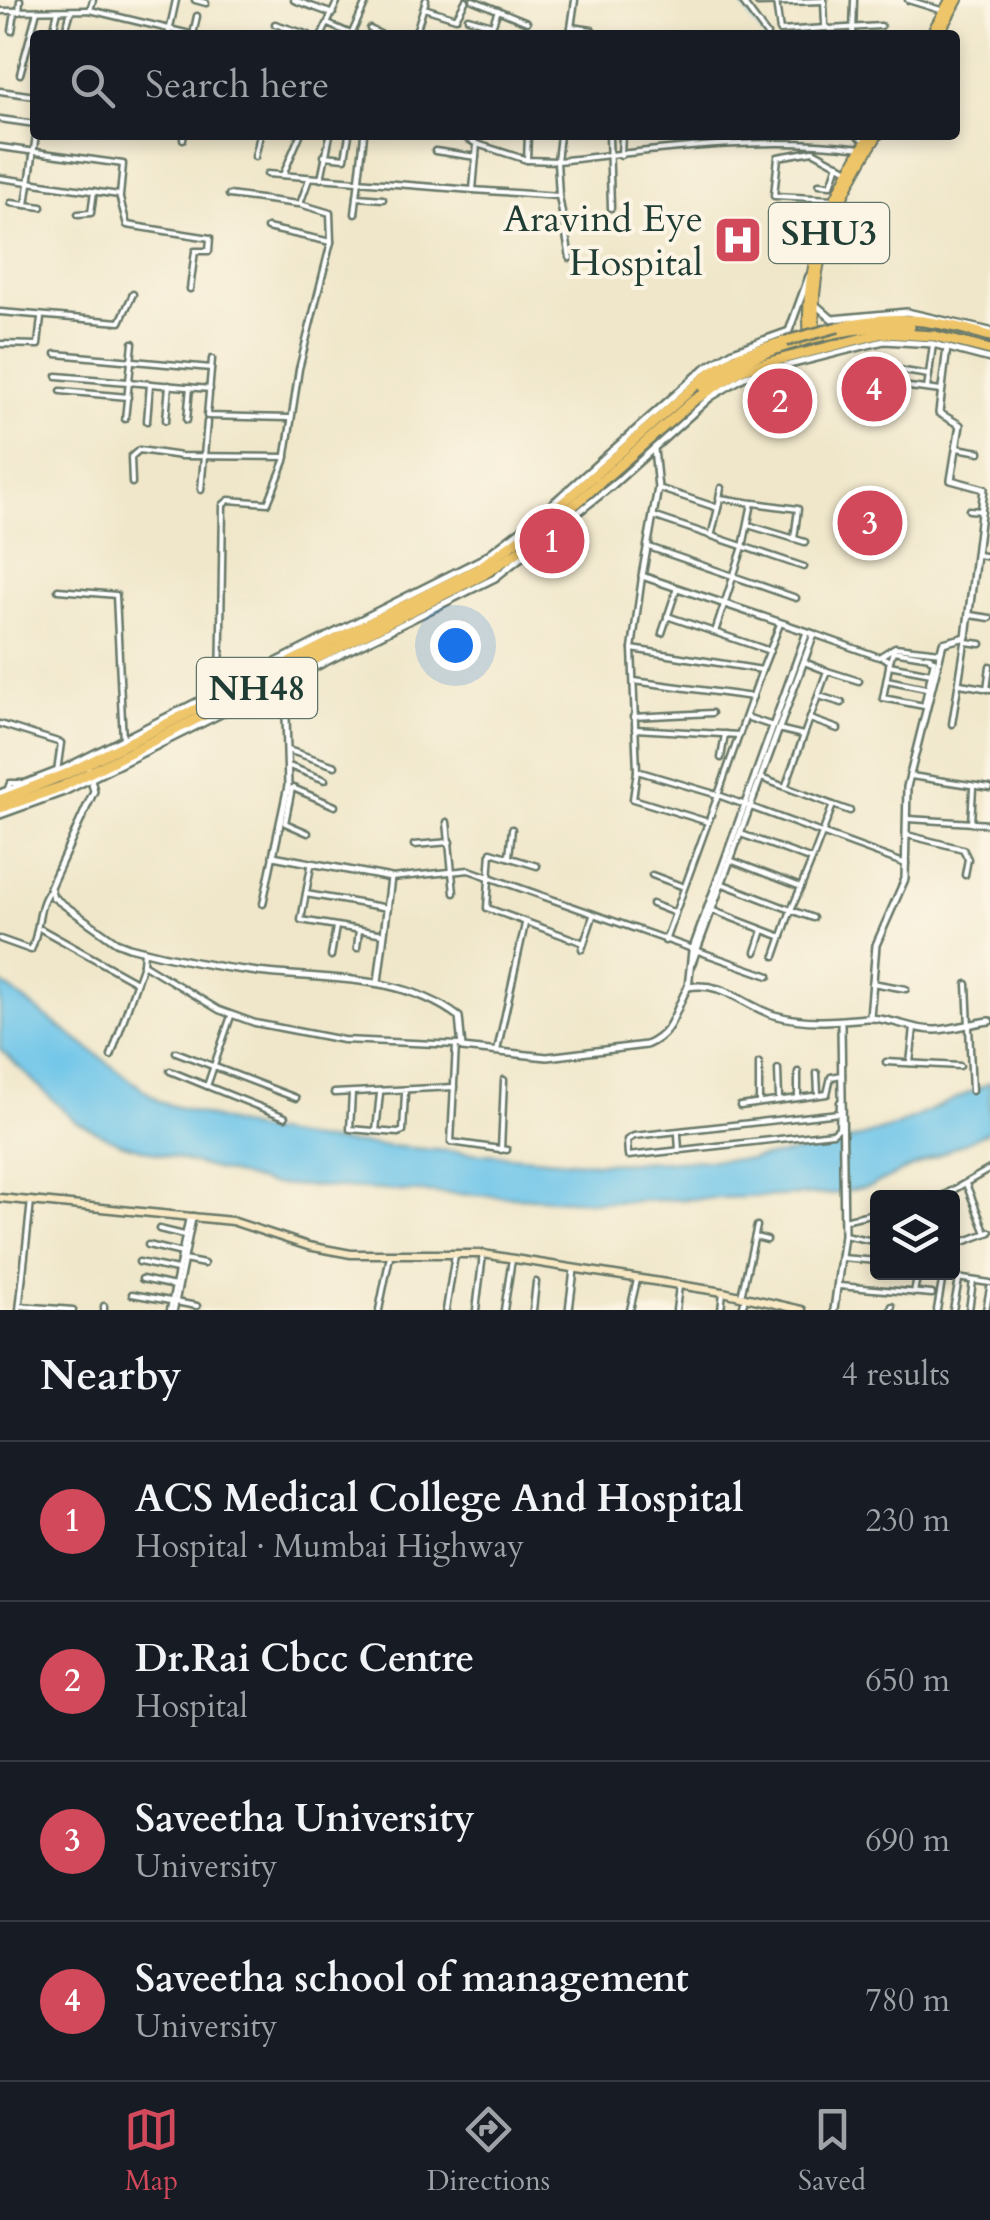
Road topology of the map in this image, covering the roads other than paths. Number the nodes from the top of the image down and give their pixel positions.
1 (20, 0) edge
2 (59, 0) edge
3 (93, 0) edge
4 (176, 0) edge
5 (195, 0) edge
6 (294, 0) edge
7 (338, 0) edge
8 (368, 0) edge
9 (426, 0) edge
10 (466, 0) edge
11 (473, 0) edge
12 (574, 0) edge
13 (741, 0) edge
14 (824, 0) edge
15 (854, 0) edge
16 (908, 0) edge
17 (954, 0) edge
18 (776, 2) junction
19 (206, 3) dead end
20 (758, 3) dead end
21 (935, 3) edge
22 (424, 8) junction
23 (71, 10) junction
24 (90, 10) junction
25 (498, 10) junction
26 (0, 11) edge
27 (57, 11) junction
28 (944, 11) junction
29 (17, 12) junction
30 (37, 12) junction
31 (332, 14) junction
32 (197, 16) dead end
33 (468, 18) dead end
34 (526, 22) dead end
35 (274, 24) dead end
36 (328, 24) junction
37 (492, 25) junction
38 (881, 26) dead end
39 (571, 28) joint
40 (854, 28) junction
41 (12, 30) dead end
42 (32, 30) edge
43 (53, 30) edge
44 (65, 30) edge
45 (162, 30) edge
46 (169, 30) edge
47 (195, 30) edge
48 (293, 30) edge
49 (325, 30) edge
50 (341, 30) edge
51 (353, 30) edge
52 (418, 30) edge
53 (490, 30) edge
54 (592, 30) dead end
55 (763, 30) edge
56 (780, 30) edge
57 (823, 30) edge
58 (833, 30) edge
59 (933, 30) edge
60 (940, 30) edge
61 (30, 38) edge
62 (20, 74) dead end
63 (0, 92) edge
64 (30, 95) edge
65 (0, 119) edge
66 (30, 123) edge
67 (35, 140) edge
68 (259, 140) edge
69 (298, 140) edge
70 (329, 140) edge
71 (348, 140) edge
72 (363, 140) edge
73 (471, 140) edge
74 (528, 140) edge
75 (560, 140) edge
76 (609, 140) edge
77 (622, 140) edge
78 (841, 140) edge
79 (867, 143) edge
80 (477, 144) junction
81 (843, 146) junction
82 (0, 147) edge
83 (436, 150) dead end
84 (34, 153) junction
85 (620, 155) junction
86 (324, 156) junction
87 (609, 156) junction
88 (254, 157) dead end
89 (476, 158) junction
90 (527, 160) junction
91 (558, 162) junction
92 (838, 164) junction
93 (848, 170) junction
94 (267, 174) dead end
95 (282, 176) junction
96 (0, 178) edge
97 (309, 179) junction
98 (321, 180) junction
99 (359, 180) junction
100 (30, 181) junction
101 (819, 184) dead end
102 (473, 190) junction
103 (94, 191) junction
104 (229, 194) dead end
105 (120, 196) junction
106 (559, 196) junction
107 (358, 197) junction
108 (833, 199) junction
109 (382, 200) dead end
110 (11, 202) dead end
111 (300, 204) junction
112 (26, 205) junction
113 (42, 207) dead end
114 (611, 208) dead end
115 (78, 214) dead end
116 (355, 214) dead end
117 (267, 228) dead end
118 (331, 242) junction
119 (570, 258) dead end
120 (811, 271) junction
121 (814, 287) junction
122 (190, 289) dead end
123 (132, 294) dead end
124 (0, 312) edge
125 (41, 316) junction
126 (990, 334) edge
127 (787, 341) junction
128 (813, 341) junction
129 (133, 343) dead end
130 (0, 344) edge
131 (934, 344) junction
132 (947, 346) junction
133 (990, 349) edge
134 (56, 354) dead end
135 (212, 358) dead end
136 (990, 358) edge
137 (131, 361) junction
138 (211, 368) junction
139 (884, 368) dead end
140 (930, 375) junction
141 (57, 376) dead end
142 (129, 382) junction
143 (150, 384) junction
144 (169, 386) junction
145 (190, 387) junction
146 (909, 387) dead end
147 (210, 389) junction
148 (927, 389) junction
149 (61, 391) dead end
150 (941, 391) junction
151 (128, 397) junction
152 (290, 418) junction
153 (125, 419) dead end
154 (166, 420) dead end
155 (186, 420) dead end
156 (147, 421) dead end
157 (207, 422) dead end
158 (657, 432) junction
159 (957, 448) junction
160 (654, 449) junction
161 (980, 452) dead end
162 (204, 457) junction
163 (286, 457) junction
164 (132, 484) dead end
165 (658, 488) junction
166 (721, 488) dead end
167 (987, 489) edge
168 (201, 490) dead end
169 (719, 498) junction
170 (752, 503) junction
171 (718, 508) junction
172 (968, 510) dead end
173 (982, 511) junction
174 (653, 516) junction
175 (534, 523) junction
176 (748, 525) junction
177 (712, 535) junction
178 (522, 538) junction
179 (794, 539) junction
180 (805, 542) dead end
181 (648, 547) junction
182 (743, 547) junction
183 (488, 554) junction
184 (508, 554) junction
185 (978, 556) junction
186 (990, 558) edge
187 (804, 567) dead end
188 (734, 575) junction
189 (642, 576) junction
190 (495, 578) junction
191 (677, 588) junction
192 (58, 590) dead end
193 (796, 598) dead end
194 (433, 601) junction
195 (725, 604) junction
196 (969, 615) junction
197 (668, 616) junction
198 (990, 618) edge
199 (780, 624) junction
200 (662, 632) dead end
201 (714, 632) junction
202 (811, 633) junction
203 (966, 640) junction
204 (981, 644) dead end
205 (632, 649) junction
206 (770, 651) junction
207 (931, 651) junction
208 (940, 652) junction
209 (882, 657) junction
210 (930, 658) junction
211 (803, 662) junction
212 (890, 663) junction
213 (990, 666) edge
214 (762, 670) junction
215 (827, 671) junction
216 (931, 673) junction
217 (887, 680) junction
218 (632, 681) junction
219 (860, 681) dead end
220 (285, 682) junction
221 (960, 684) junction
222 (928, 689) junction
223 (989, 689) edge
224 (222, 693) junction
225 (819, 696) junction
226 (753, 697) junction
227 (842, 703) dead end
228 (712, 713) dead end
229 (633, 717) junction
230 (746, 717) junction
231 (810, 719) junction
232 (0, 724) edge
233 (952, 724) dead end
234 (776, 728) junction
235 (838, 729) dead end
236 (634, 730) junction
237 (725, 734) junction
238 (739, 735) junction
239 (804, 736) junction
240 (123, 743) junction
241 (288, 750) junction
242 (721, 758) dead end
243 (289, 766) junction
244 (334, 766) dead end
245 (90, 768) junction
246 (637, 771) junction
247 (57, 772) junction
248 (910, 776) junction
249 (760, 778) junction
250 (325, 780) dead end
251 (786, 786) junction
252 (973, 786) junction
253 (290, 787) junction
254 (990, 788) edge
255 (2, 795) edge
256 (718, 795) junction
257 (833, 805) junction
258 (335, 806) dead end
259 (747, 807) junction
260 (850, 811) dead end
261 (0, 812) edge
262 (908, 819) junction
263 (283, 822) junction
264 (447, 822) dead end
265 (708, 822) junction
266 (970, 823) junction
267 (990, 824) edge
268 (512, 830) dead end
269 (308, 833) dead end
270 (822, 833) junction
271 (740, 834) junction
272 (908, 835) junction
273 (450, 842) junction
274 (414, 845) dead end
275 (273, 856) junction
276 (509, 856) junction
277 (730, 860) junction
278 (812, 860) junction
279 (906, 864) junction
280 (311, 866) junction
281 (538, 866) dead end
282 (452, 868) junction
283 (966, 874) dead end
284 (652, 875) dead end
285 (488, 876) junction
286 (391, 878) junction
287 (723, 884) junction
288 (801, 886) junction
289 (684, 887) junction
290 (50, 890) junction
291 (454, 893) dead end
292 (306, 894) junction
293 (262, 904) dead end
294 (652, 904) dead end
295 (388, 908) junction
296 (791, 910) junction
297 (714, 911) junction
298 (675, 913) junction
299 (593, 916) junction
300 (813, 918) dead end
301 (525, 924) junction
302 (336, 927) junction
303 (40, 929) junction
304 (359, 930) junction
305 (763, 930) junction
306 (384, 934) junction
307 (782, 937) junction
308 (0, 939) edge
309 (665, 941) junction
310 (356, 948) dead end
311 (144, 951) junction
312 (756, 952) dead end
313 (694, 953) junction
314 (332, 956) dead end
315 (775, 956) dead end
316 (143, 964) junction
317 (769, 976) dead end
318 (136, 982) junction
319 (872, 983) junction
320 (378, 984) junction
321 (968, 984) dead end
322 (688, 987) junction
323 (906, 988) dead end
324 (231, 1016) junction
325 (870, 1018) junction
326 (990, 1021) edge
327 (970, 1023) junction
328 (841, 1024) junction
329 (914, 1026) junction
330 (458, 1045) junction
331 (176, 1052) dead end
332 (497, 1052) junction
333 (111, 1056) dead end
334 (886, 1062) dead end
335 (759, 1063) dead end
336 (910, 1063) junction
337 (960, 1066) dead end
338 (214, 1068) junction
339 (778, 1069) dead end
340 (170, 1071) dead end
341 (798, 1072) dead end
342 (818, 1073) dead end
343 (843, 1075) junction
344 (504, 1080) dead end
345 (206, 1086) junction
346 (454, 1087) junction
347 (972, 1091) dead end
348 (406, 1092) junction
349 (352, 1093) junction
350 (380, 1093) junction
351 (334, 1094) dead end
352 (818, 1095) junction
353 (296, 1098) dead end
354 (798, 1098) junction
355 (779, 1100) junction
356 (759, 1104) junction
357 (740, 1106) dead end
358 (839, 1114) junction
359 (285, 1117) dead end
360 (376, 1132) junction
361 (678, 1134) junction
362 (678, 1151) junction
363 (990, 1169) edge
364 (966, 1184) junction
365 (954, 1190) edge
366 (0, 1198) edge
367 (31, 1201) junction
368 (870, 1214) edge
369 (191, 1216) junction
370 (844, 1220) junction
371 (757, 1226) dead end
372 (159, 1230) dead end
373 (988, 1232) edge
374 (844, 1235) junction
375 (187, 1236) junction
376 (754, 1238) junction
377 (766, 1240) dead end
378 (870, 1240) edge
379 (960, 1243) edge
380 (148, 1245) dead end
381 (455, 1251) junction
382 (182, 1253) junction
383 (483, 1254) junction
384 (390, 1256) junction
385 (841, 1258) junction
386 (512, 1259) junction
387 (184, 1260) junction
388 (870, 1260) edge
389 (139, 1262) dead end
390 (204, 1264) dead end
391 (180, 1270) junction
392 (574, 1270) junction
393 (960, 1278) edge
394 (142, 1279) dead end
395 (637, 1280) junction
396 (916, 1280) edge
397 (942, 1280) edge
398 (959, 1280) edge
399 (974, 1280) junction
400 (536, 1282) dead end
401 (175, 1286) junction
402 (678, 1286) junction
403 (839, 1286) junction
404 (990, 1286) edge
405 (723, 1292) junction
406 (914, 1293) junction
407 (132, 1294) dead end
408 (932, 1294) dead end
409 (743, 1296) junction
410 (174, 1302) junction
411 (197, 1306) dead end
412 (765, 1306) edge
413 (20, 1308) edge
414 (792, 1309) edge
415 (73, 1310) edge
416 (172, 1310) edge
417 (378, 1310) edge
418 (446, 1310) edge
419 (476, 1310) edge
420 (504, 1310) edge
421 (533, 1310) edge
422 (569, 1310) edge
423 (630, 1310) edge
424 (676, 1310) edge
425 (721, 1310) edge
426 (742, 1310) edge
427 (802, 1310) edge
428 (834, 1310) edge
429 (938, 1310) edge
430 (953, 1310) edge
431 (968, 1310) edge
432 (986, 1310) edge

1 - 29 street
2 - 27 street
3 - 24 street
4 - 46 street
5 - 19 street
6 - 31 street
7 - 31 street
8 - 51 street
9 - 22 street
10 - 22 street
11 - 25 street
12 - 39 street
13 - 55 street
14 - 18 street
14 - 57 street
15 - 40 street
16 - 21 street
17 - 28 main road
17 - 60 main road
18 - 20 street
18 - 56 street
21 - 28 street
22 - 52 street
23 - 24 street
23 - 27 street
23 - 44 street
24 - 45 street
25 - 34 street
25 - 37 street
26 - 29 street
27 - 30 street
27 - 43 street
28 - 59 main road
29 - 30 street
29 - 41 street
30 - 42 street
31 - 36 street
32 - 47 street
33 - 37 street
35 - 48 street
36 - 49 street
36 - 50 street
37 - 53 street
38 - 40 street
39 - 54 street
40 - 58 street
61 - 62 street
63 - 64 street
65 - 66 street
67 - 84 street
68 - 88 street
69 - 95 street
70 - 86 street
71 - 86 street
72 - 99 street
73 - 80 street
74 - 90 street
75 - 91 street
76 - 87 street
77 - 85 street
78 - 81 street
79 - 81 street
79 - 93 main road, SHU3
79 - 121 main road, SHU3
80 - 89 street
80 - 90 street
81 - 85 street
82 - 84 street
83 - 89 street
84 - 100 street
84 - 105 street
85 - 87 street
86 - 98 street
87 - 91 street
87 - 114 street
89 - 102 street
90 - 91 street
91 - 106 street
92 - 93 street
92 - 101 street
92 - 108 street
93 - 108 main road, SHU3
94 - 95 street
95 - 97 street
96 - 100 street
97 - 98 street
97 - 111 street
98 - 99 street
99 - 102 street
99 - 107 street
100 - 103 street
100 - 112 street
102 - 106 street
103 - 105 street
103 - 115 street
104 - 111 street
105 - 122 street
106 - 119 street
107 - 109 street
107 - 116 street
108 - 120 main road, SHU3
110 - 112 street
111 - 118 street
112 - 113 street
117 - 118 street
118 - 152 street
120 - 127 street
120 - 128 main road, SHU3
121 - 126 street
121 - 128 main road, SHU3
123 - 125 street
124 - 125 street
125 - 130 street
126 - 127 highway, NH48, bridge
127 - 128 highway
127 - 158 highway
127 - 175 highway, NH48
128 - 133 highway
129 - 137 street
131 - 132 street
131 - 140 street
131 - 160 street
132 - 136 street
132 - 150 street
133 - 158 highway, NH48
134 - 137 street
135 - 138 street
137 - 138 street
137 - 142 street
138 - 147 street
139 - 140 street
140 - 148 street
141 - 142 street
142 - 143 street
142 - 151 street
143 - 144 street
143 - 156 street
144 - 145 street
144 - 154 street
145 - 147 street
145 - 155 street
146 - 148 street
147 - 152 street
148 - 150 street
149 - 151 street
150 - 159 street
151 - 153 street
152 - 163 street
157 - 162 street
158 - 184 highway, NH48
159 - 161 street
159 - 167 street
160 - 165 street
160 - 190 street
162 - 163 street
162 - 164 street
162 - 168 street
163 - 224 street
165 - 171 street
165 - 174 street
166 - 169 street
167 - 173 street
169 - 170 street
169 - 171 street
170 - 176 street
170 - 179 street
171 - 177 street
172 - 173 street
173 - 185 street
174 - 177 street
174 - 181 street
175 - 178 highway, NH48
175 - 183 street
176 - 179 street
176 - 182 street
177 - 182 street
178 - 183 highway
178 - 184 highway, NH48
179 - 180 street
181 - 188 street
181 - 189 street
182 - 187 street
182 - 188 street
183 - 224 street
184 - 194 highway, NH48
184 - 224 highway, NH48
185 - 186 street
185 - 196 street
188 - 193 street
188 - 195 street
189 - 191 street
189 - 205 street
190 - 194 highway
190 - 220 street
191 - 195 street
191 - 197 street
192 - 240 street
194 - 245 highway, NH48
195 - 199 street
195 - 201 street
196 - 198 street
196 - 203 street
197 - 200 street
197 - 201 street
199 - 202 street
199 - 206 street
201 - 206 street
202 - 209 street
202 - 211 street
202 - 234 street
203 - 204 street
203 - 208 street
203 - 221 street
205 - 214 street
205 - 218 street
206 - 214 street
207 - 208 street
207 - 209 street
207 - 210 street
208 - 248 street
209 - 212 street
210 - 212 street
210 - 216 street
211 - 215 street
211 - 234 street
212 - 216 street
212 - 217 street
213 - 223 street
214 - 226 street
215 - 219 street
215 - 225 street
216 - 222 street
217 - 222 street
217 - 222 street
218 - 226 street
218 - 229 street
220 - 241 street
220 - 245 street
221 - 223 street
221 - 233 street
224 - 240 highway, NH48
225 - 227 street
225 - 231 street
226 - 230 street
228 - 229 street
229 - 236 street
230 - 234 street
230 - 238 street
231 - 235 street
231 - 239 street
232 - 247 street
234 - 239 street
234 - 249 street
234 - 259 street
236 - 237 street
236 - 246 street
237 - 238 street
237 - 242 street
238 - 256 street
239 - 251 street
240 - 245 highway, NH48
241 - 243 street
241 - 244 street
243 - 250 street
243 - 253 street
245 - 247 street
245 - 255 highway, NH48
245 - 261 highway, NH48
245 - 290 street
246 - 256 street
246 - 265 street
247 - 255 street
248 - 252 street
248 - 262 street
249 - 251 street
249 - 259 street
251 - 257 street
252 - 254 street
252 - 266 street
253 - 258 street
253 - 263 street
256 - 259 street
256 - 265 street
257 - 260 street
257 - 270 street
259 - 270 street
259 - 271 street
259 - 313 street
262 - 266 street
262 - 272 street
263 - 269 street
263 - 275 street
264 - 273 street
265 - 289 street
266 - 267 street
268 - 276 street
270 - 278 street
270 - 279 street
271 - 277 street
271 - 278 street
272 - 279 street
272 - 283 street
273 - 274 street
273 - 282 street
275 - 280 street
275 - 293 street
276 - 281 street
276 - 285 street
277 - 287 street
277 - 288 street
278 - 288 street
279 - 319 street
280 - 286 street
280 - 292 street
282 - 285 street
282 - 286 street
282 - 291 street
284 - 289 street
285 - 299 street
285 - 301 street
286 - 295 street
287 - 296 street
287 - 297 street
288 - 296 street
289 - 298 street
290 - 303 street
290 - 311 street
292 - 295 street
292 - 302 street
294 - 298 street
295 - 306 street
296 - 300 street
296 - 307 street
297 - 305 street
297 - 313 street
298 - 309 street
299 - 301 street
299 - 309 street
301 - 332 street
302 - 304 street
302 - 314 street
303 - 308 street
303 - 318 street
304 - 306 street
304 - 310 street
305 - 307 street
305 - 312 street
306 - 320 street
307 - 315 street
309 - 313 street
311 - 316 street
311 - 320 street
313 - 317 street
313 - 322 street
316 - 318 street
316 - 324 street
318 - 333 street
319 - 323 street
319 - 325 street
320 - 330 street
321 - 327 street
322 - 328 street
322 - 332 street
324 - 330 street
324 - 338 street
325 - 328 street
325 - 329 street
326 - 327 street
327 - 329 street
327 - 347 street
328 - 343 street
329 - 336 street
330 - 332 street
330 - 346 street
331 - 338 street
334 - 336 street
335 - 356 street
336 - 337 street
338 - 345 street
338 - 353 street
339 - 355 street
340 - 345 street
341 - 354 street
342 - 352 street
343 - 352 street
343 - 358 street
343 - 370 street
344 - 346 street
345 - 359 street
346 - 348 street
348 - 350 street
348 - 360 street
349 - 350 street
349 - 351 street
349 - 360 street
350 - 360 street
352 - 354 street
354 - 355 street
355 - 356 street
356 - 357 street
358 - 361 street
358 - 362 street
361 - 362 street
361 - 362 street
363 - 364 street
364 - 365 street
364 - 373 street
366 - 367 main road
367 - 369 main road
367 - 413 street
368 - 370 street
369 - 375 street
369 - 384 main road
370 - 374 street
371 - 376 street
372 - 375 street
373 - 379 street
374 - 378 street
374 - 385 street
375 - 382 street
375 - 387 street
376 - 377 street
376 - 409 street
380 - 382 street
381 - 383 main road
381 - 384 main road
381 - 418 street
382 - 391 street
383 - 386 main road
383 - 419 street
384 - 417 street
385 - 388 street
385 - 403 street
386 - 392 main road
386 - 420 street
387 - 390 street
387 - 391 street
389 - 391 street
391 - 401 street
391 - 410 street
392 - 395 main road
392 - 422 street
393 - 399 street
394 - 401 street
395 - 402 main road
395 - 423 street
396 - 406 street
397 - 429 street
398 - 430 street
399 - 404 street
399 - 431 street
400 - 421 street
401 - 410 street
402 - 405 main road
402 - 424 street
403 - 406 street
403 - 428 street
404 - 432 street
405 - 409 main road
405 - 425 street
406 - 408 street
407 - 410 street
409 - 412 main road
409 - 426 street
410 - 411 street
410 - 416 street
412 - 414 main road
413 - 415 street
414 - 427 main road

